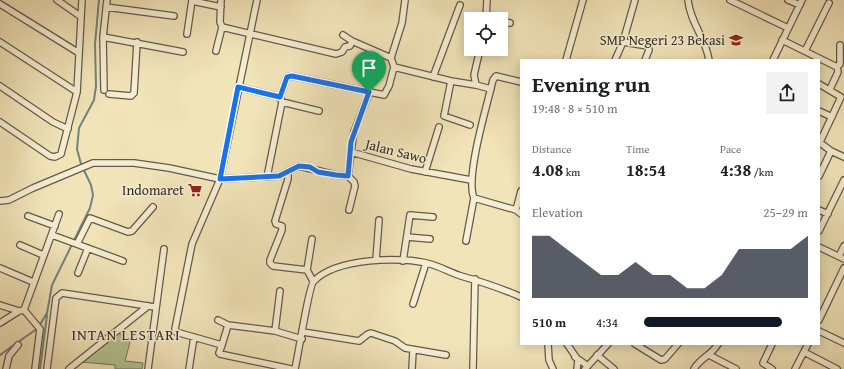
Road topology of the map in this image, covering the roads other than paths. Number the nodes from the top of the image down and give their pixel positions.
1 (57, 0) edge
2 (82, 0) edge
3 (107, 0) edge
4 (192, 0) edge
5 (221, 0) edge
6 (257, 0) edge
7 (405, 0) edge
8 (487, 0) edge
9 (582, 0) edge
10 (635, 0) edge
11 (688, 0) edge
12 (731, 0) edge
13 (788, 0) edge
14 (801, 3) edge
15 (829, 3) dead end
16 (0, 4) edge
17 (460, 5) dead end
18 (106, 7) junction
19 (221, 7) junction
20 (486, 12) edge
21 (80, 16) junction
22 (174, 16) dead end
23 (222, 27) junction
24 (788, 28) junction
25 (249, 33) junction
26 (187, 34) dead end
27 (343, 35) dead end
28 (103, 36) junction
29 (782, 40) junction
30 (352, 41) junction
31 (0, 42) edge
32 (137, 42) junction
33 (623, 42) junction
34 (840, 45) dead end
35 (216, 51) dead end
36 (805, 51) junction
37 (183, 52) dead end
38 (79, 53) junction
39 (478, 56) edge
40 (391, 58) junction
41 (566, 59) edge
42 (615, 59) edge
43 (645, 59) edge
44 (708, 59) edge
45 (773, 59) edge
46 (394, 67) junction
47 (836, 67) junction
48 (433, 77) junction
49 (451, 81) junction
50 (520, 82) edge
51 (820, 84) edge
52 (476, 85) junction
53 (0, 86) edge
54 (238, 87) junction
55 (491, 89) junction
56 (830, 89) junction
57 (104, 90) dead end
58 (77, 92) junction
59 (369, 92) junction
60 (109, 94) dead end
61 (281, 100) junction
62 (319, 111) dead end
63 (820, 111) edge
64 (832, 117) junction
65 (0, 122) edge
66 (470, 125) dead end
67 (439, 127) dead end
68 (68, 129) junction
69 (820, 140) edge
70 (820, 143) edge
71 (831, 151) junction
72 (351, 152) junction
73 (844, 157) edge
74 (425, 172) junction
75 (820, 172) edge
76 (288, 173) junction
77 (348, 176) junction
78 (267, 177) junction
79 (220, 179) junction
80 (471, 180) junction
81 (844, 180) edge
82 (474, 198) junction
83 (520, 198) edge
84 (0, 201) edge
85 (153, 207) dead end
86 (349, 210) dead end
87 (820, 210) edge
88 (518, 212) edge
89 (59, 214) dead end
90 (828, 214) junction
91 (28, 216) dead end
92 (433, 217) dead end
93 (379, 220) dead end
94 (55, 226) junction
95 (820, 229) edge
96 (52, 235) junction
97 (407, 237) junction
98 (312, 239) dead end
99 (430, 239) dead end
100 (466, 241) dead end
101 (76, 243) junction
102 (20, 245) dead end
103 (844, 246) edge
104 (88, 248) junction
105 (820, 248) edge
106 (164, 249) dead end
107 (43, 255) junction
108 (841, 258) edge
109 (376, 260) junction
110 (123, 261) dead end
111 (403, 261) junction
112 (426, 263) junction
113 (0, 268) edge
114 (844, 268) edge
115 (307, 270) junction
116 (78, 273) dead end
117 (475, 279) junction
118 (313, 281) junction
119 (33, 282) junction
120 (280, 291) dead end
121 (520, 297) edge
122 (0, 304) edge
123 (413, 304) dead end
124 (148, 306) junction
125 (155, 306) junction
126 (21, 310) junction
127 (820, 317) edge
128 (218, 320) dead end
129 (0, 323) edge
130 (228, 325) junction
131 (275, 331) junction
132 (303, 332) junction
133 (820, 332) edge
134 (194, 337) junction
135 (302, 339) junction
136 (844, 342) edge
137 (18, 345) dead end
138 (222, 345) junction
139 (548, 345) edge
140 (568, 345) edge
141 (607, 345) edge
142 (636, 345) edge
143 (677, 345) edge
144 (717, 345) edge
145 (772, 345) edge
146 (808, 345) edge
147 (413, 350) junction
148 (804, 352) junction
149 (446, 354) dead end
150 (597, 355) junction
151 (709, 355) junction
152 (575, 356) junction
153 (473, 368) edge
154 (586, 368) edge
155 (6, 369) edge
156 (35, 369) edge
157 (47, 369) edge
158 (69, 369) edge
159 (148, 369) edge
160 (189, 369) edge
161 (291, 369) edge
162 (295, 369) edge
163 (412, 369) edge
164 (553, 369) edge
165 (577, 369) edge
166 (614, 369) edge
167 (694, 369) edge
168 (736, 369) edge
169 (772, 369) edge
170 (795, 369) edge
171 (837, 369) edge

1 - 21 street
2 - 21 street
3 - 18 street
4 - 19 street
4 - 26 street
5 - 19 street
6 - 25 street
7 - 40 street
8 - 20 street
9 - 41 street
10 - 33 street
11 - 44 street
12 - 24 street
13 - 14 street
14 - 24 street
15 - 36 street
16 - 38 street
17 - 48 street
18 - 22 street
18 - 28 street
19 - 23 street
21 - 38 street
23 - 25 street
23 - 35 street
24 - 29 street
25 - 30 street
25 - 54 street
27 - 30 street
28 - 32 street
28 - 57 street
29 - 36 street
29 - 45 street
30 - 40 street
31 - 58 street
32 - 37 street
32 - 60 street
33 - 42 street
33 - 43 street
34 - 47 street
36 - 47 street
38 - 58 street
39 - 52 street
40 - 46 street
46 - 48 street
46 - 59 street
47 - 56 street
48 - 49 street
49 - 52 street
49 - 66 street
50 - 55 street
51 - 56 street
52 - 55 street
53 - 68 street
54 - 61 street
54 - 79 street
55 - 80 street
56 - 64 street
58 - 68 street
59 - 61 street
59 - 72 street
61 - 62 street
61 - 78 street
63 - 64 street
64 - 69 street
65 - 68 street
67 - 74 street
70 - 71 street
71 - 73 street
71 - 75 street
72 - 74 street, Jalan Sawo
72 - 77 street, Jalan Sawo
74 - 80 street, Jalan Sawo
76 - 77 street
76 - 78 street
76 - 115 street
77 - 86 street
78 - 79 street
79 - 84 street
79 - 134 street
80 - 82 street
81 - 90 street
82 - 88 street
82 - 100 street
83 - 88 street
85 - 101 street
87 - 90 street
89 - 94 street
90 - 95 street
91 - 94 street
92 - 97 street
93 - 109 street
94 - 96 street
96 - 101 street
96 - 107 street
97 - 99 street
97 - 111 street
98 - 115 street
101 - 104 street
102 - 107 street
103 - 108 street
104 - 110 street
104 - 116 street
105 - 108 street
106 - 125 street
107 - 119 street
109 - 111 street
109 - 118 street
111 - 112 street
112 - 117 street
112 - 123 street
113 - 119 street
114 - 127 street
115 - 118 street
117 - 121 street
117 - 153 street
118 - 132 street
119 - 126 street
120 - 131 street
122 - 126 street
124 - 125 street
124 - 157 street
124 - 158 street
125 - 159 street
126 - 129 street
126 - 156 street
128 - 130 street
130 - 131 street
130 - 138 street
131 - 135 street
132 - 135 street
132 - 147 street
133 - 136 street
134 - 138 street
134 - 160 street
135 - 162 street
137 - 155 street
138 - 161 street
139 - 164 street
140 - 152 street
141 - 150 street
142 - 143 street
144 - 151 street
145 - 169 street
146 - 148 street
147 - 149 street
147 - 163 street
148 - 170 street
148 - 171 street
150 - 154 street
150 - 166 street
151 - 167 street
151 - 168 street
152 - 154 street
152 - 165 street

